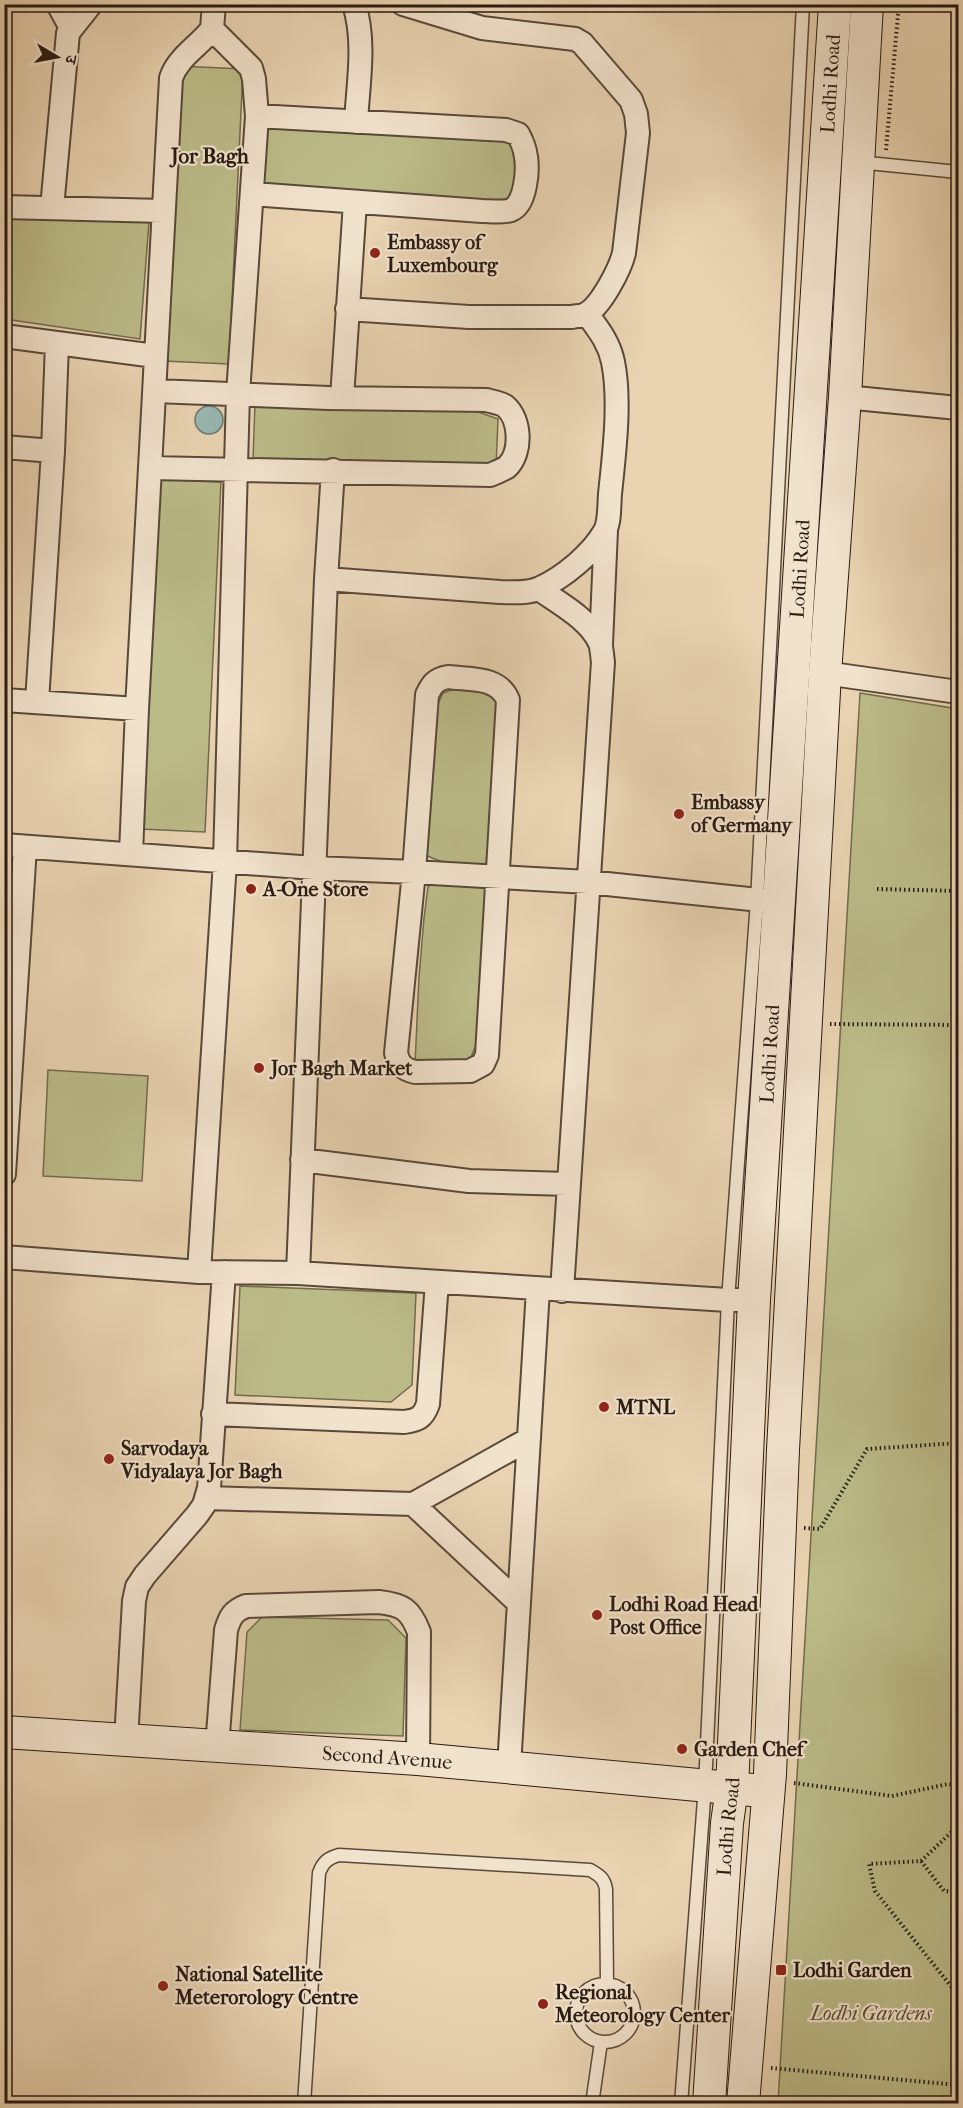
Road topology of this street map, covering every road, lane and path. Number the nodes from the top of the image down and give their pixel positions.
1 (58, 4) edge
2 (90, 4) edge
3 (214, 4) edge
4 (354, 4) edge
5 (403, 4) edge
6 (803, 4) edge
7 (835, 4) edge
8 (867, 4) edge
9 (70, 28) junction
10 (212, 29) junction
11 (256, 116) junction
12 (356, 122) junction
13 (858, 162) junction
14 (958, 172) edge
15 (252, 194) junction
16 (355, 202) junction
17 (4, 207) edge
18 (52, 208) junction
19 (163, 211) junction
20 (347, 309) junction
21 (587, 314) junction
22 (4, 336) edge
23 (57, 343) junction
24 (155, 356) junction
25 (155, 392) junction
26 (238, 394) junction
27 (845, 397) junction
28 (342, 398) junction
29 (958, 408) edge
30 (4, 447) edge
31 (53, 452) junction
32 (151, 468) junction
33 (236, 471) junction
34 (333, 471) junction
35 (606, 528) junction
36 (326, 579) junction
37 (540, 589) junction
38 (601, 644) junction
39 (825, 673) junction
40 (958, 692) edge
41 (4, 700) edge
42 (38, 702) junction
43 (137, 709) junction
44 (15, 846) edge
45 (131, 854) junction
46 (225, 861) junction
47 (314, 868) junction
48 (414, 872) junction
49 (499, 878) junction
50 (588, 882) junction
51 (877, 889) dead end
52 (958, 891) edge
53 (768, 901) junction
54 (842, 1024) dead end
55 (958, 1025) edge
56 (5, 1149) edge
57 (302, 1160) junction
58 (4, 1174) edge
59 (568, 1184) junction
60 (4, 1257) edge
61 (199, 1272) junction
62 (224, 1272) junction
63 (298, 1273) junction
64 (437, 1282) junction
65 (538, 1289) junction
66 (562, 1291) junction
67 (741, 1300) junction
68 (213, 1414) junction
69 (529, 1440) junction
70 (958, 1443) edge
71 (207, 1498) junction
72 (413, 1504) junction
73 (800, 1528) dead end
74 (519, 1603) junction
75 (4, 1732) edge
76 (126, 1740) junction
77 (217, 1747) junction
78 (418, 1759) junction
79 (509, 1767) junction
80 (958, 1785) edge
81 (718, 1787) junction
82 (768, 1791) junction
83 (958, 1826) edge
84 (921, 1861) junction
85 (958, 1892) edge
86 (607, 1983) junction
87 (958, 1995) edge
88 (602, 2042) junction
89 (745, 2066) junction
90 (958, 2085) edge
91 (304, 2103) edge
92 (592, 2103) edge
93 (681, 2103) edge
94 (709, 2103) edge
95 (743, 2103) edge

1 - 9 street
2 - 9 street
3 - 10 street
4 - 12 street
5 - 21 street
6 - 53 lane
7 - 53 main road, Lodhi Road
8 - 13 main road, Lodhi Road
9 - 18 street
10 - 11 street
10 - 19 street
11 - 12 street
11 - 15 street
12 - 16 street
13 - 14 lane
13 - 27 main road, Lodhi Road
15 - 16 street
15 - 26 street
16 - 20 street
17 - 18 street
18 - 19 street
19 - 24 street
20 - 21 street
20 - 28 street
21 - 35 street
22 - 23 street
23 - 24 street
23 - 31 street
24 - 25 street
25 - 26 street
25 - 32 street
26 - 28 street
26 - 33 street
27 - 29 street
27 - 39 main road, Lodhi Road
28 - 34 street
30 - 31 street
31 - 42 street
32 - 33 street
32 - 43 street
33 - 34 street
33 - 46 street
34 - 36 street
35 - 37 street
35 - 38 street
36 - 37 street
36 - 47 street
37 - 38 street
38 - 50 street
39 - 40 street
39 - 82 main road, Lodhi Road
41 - 42 street
42 - 43 street
43 - 45 street
44 - 45 street
44 - 56 street
45 - 46 street
46 - 47 street
46 - 61 street
47 - 48 street
47 - 57 street
48 - 49 street
48 - 49 street
48 - 49 street
49 - 50 street
50 - 53 street
50 - 59 street
51 - 52 path
53 - 67 main road, Lodhi Road
54 - 55 path
56 - 58 street
57 - 59 street
57 - 63 street
59 - 66 street
60 - 61 street
61 - 62 street
62 - 63 street
62 - 68 street
63 - 64 street
64 - 65 street
64 - 68 street
65 - 66 street
65 - 69 street
66 - 67 street
67 - 81 main road, Lodhi Road
68 - 71 street
69 - 72 street
69 - 74 street
70 - 73 path
71 - 72 street
71 - 76 street
72 - 74 street
74 - 79 street
75 - 76 main road, Second Avenue
76 - 77 main road, Second Avenue
77 - 78 main road, Second Avenue
77 - 78 street
78 - 79 main road, Second Avenue
79 - 81 main road, Second Avenue
80 - 82 path
81 - 82 main road, Second Avenue
81 - 93 lane
81 - 94 main road, Lodhi Road
82 - 89 main road, Lodhi Road
83 - 84 path
84 - 85 path
84 - 87 path
86 - 88 lane
86 - 88 lane
86 - 91 lane
88 - 92 lane
89 - 90 path
89 - 95 main road, Lodhi Road

